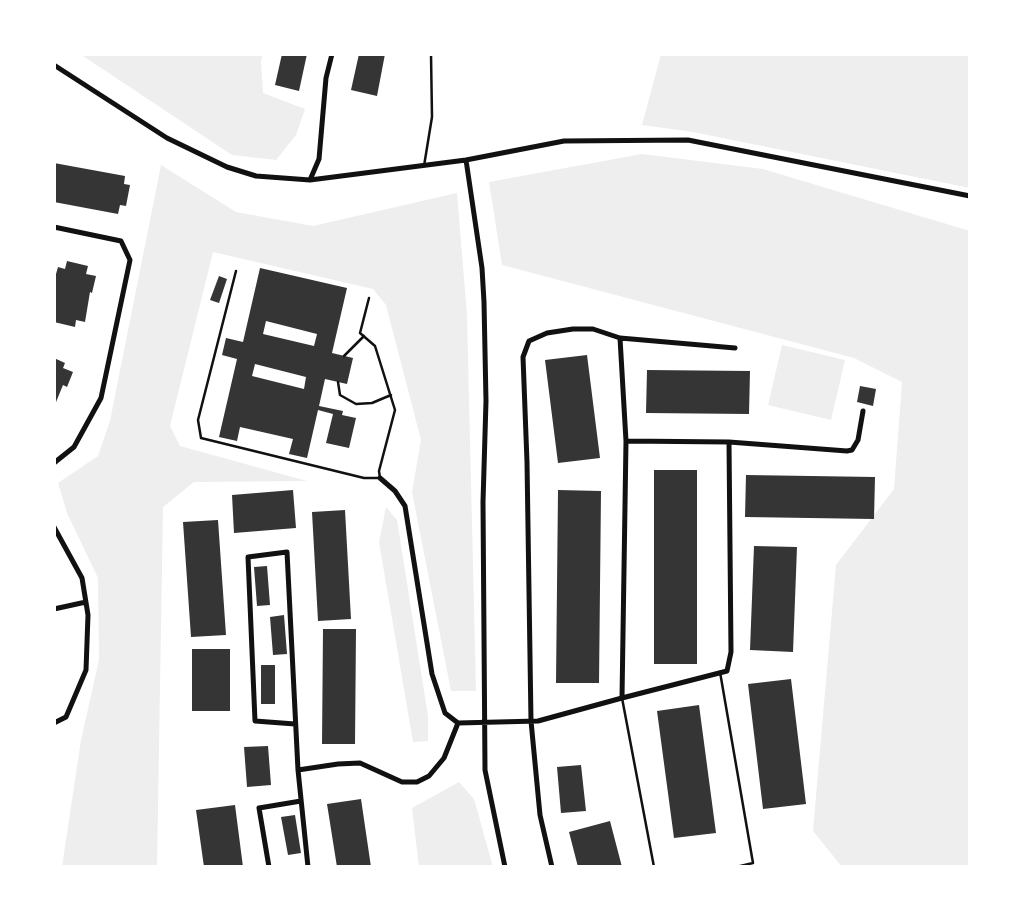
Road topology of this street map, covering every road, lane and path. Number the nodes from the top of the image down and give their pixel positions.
1 (332, 54) edge
2 (431, 54) edge
3 (54, 65) edge
4 (466, 160) junction
5 (424, 166) junction
6 (310, 180) junction
7 (970, 196) edge
8 (54, 227) edge
9 (236, 271) dead end
10 (369, 298) dead end
11 (364, 336) junction
12 (621, 338) junction
13 (735, 348) dead end
14 (344, 356) dead end
15 (338, 382) dead end
16 (391, 395) junction
17 (863, 411) dead end
18 (626, 441) junction
19 (729, 442) junction
20 (54, 463) edge
21 (380, 478) junction
22 (54, 527) edge
23 (86, 602) junction
24 (54, 609) edge
25 (720, 672) junction
26 (622, 698) junction
27 (531, 721) junction
28 (483, 722) junction
29 (54, 723) edge
30 (296, 723) junction
31 (458, 723) junction
32 (298, 770) junction
33 (301, 801) junction
34 (269, 867) edge
35 (308, 867) edge
36 (505, 867) edge
37 (552, 867) edge
38 (654, 867) edge
39 (736, 867) edge

1 - 6 street
2 - 5 lane
3 - 6 street
4 - 5 street
4 - 7 street
4 - 28 street
5 - 6 street
8 - 20 street
9 - 21 lane
10 - 11 lane
11 - 14 lane
11 - 16 lane
12 - 13 street
12 - 18 street
12 - 27 street
15 - 16 lane
16 - 21 lane
17 - 19 street
18 - 19 street
18 - 26 street
19 - 25 street
21 - 31 street
22 - 23 street
23 - 24 street
23 - 29 street
25 - 26 street
25 - 39 lane
26 - 27 street
26 - 38 lane
27 - 28 street
27 - 37 street
28 - 31 street
28 - 36 street
30 - 30 street
30 - 32 street
31 - 32 street
32 - 33 street
33 - 34 street
33 - 35 street

